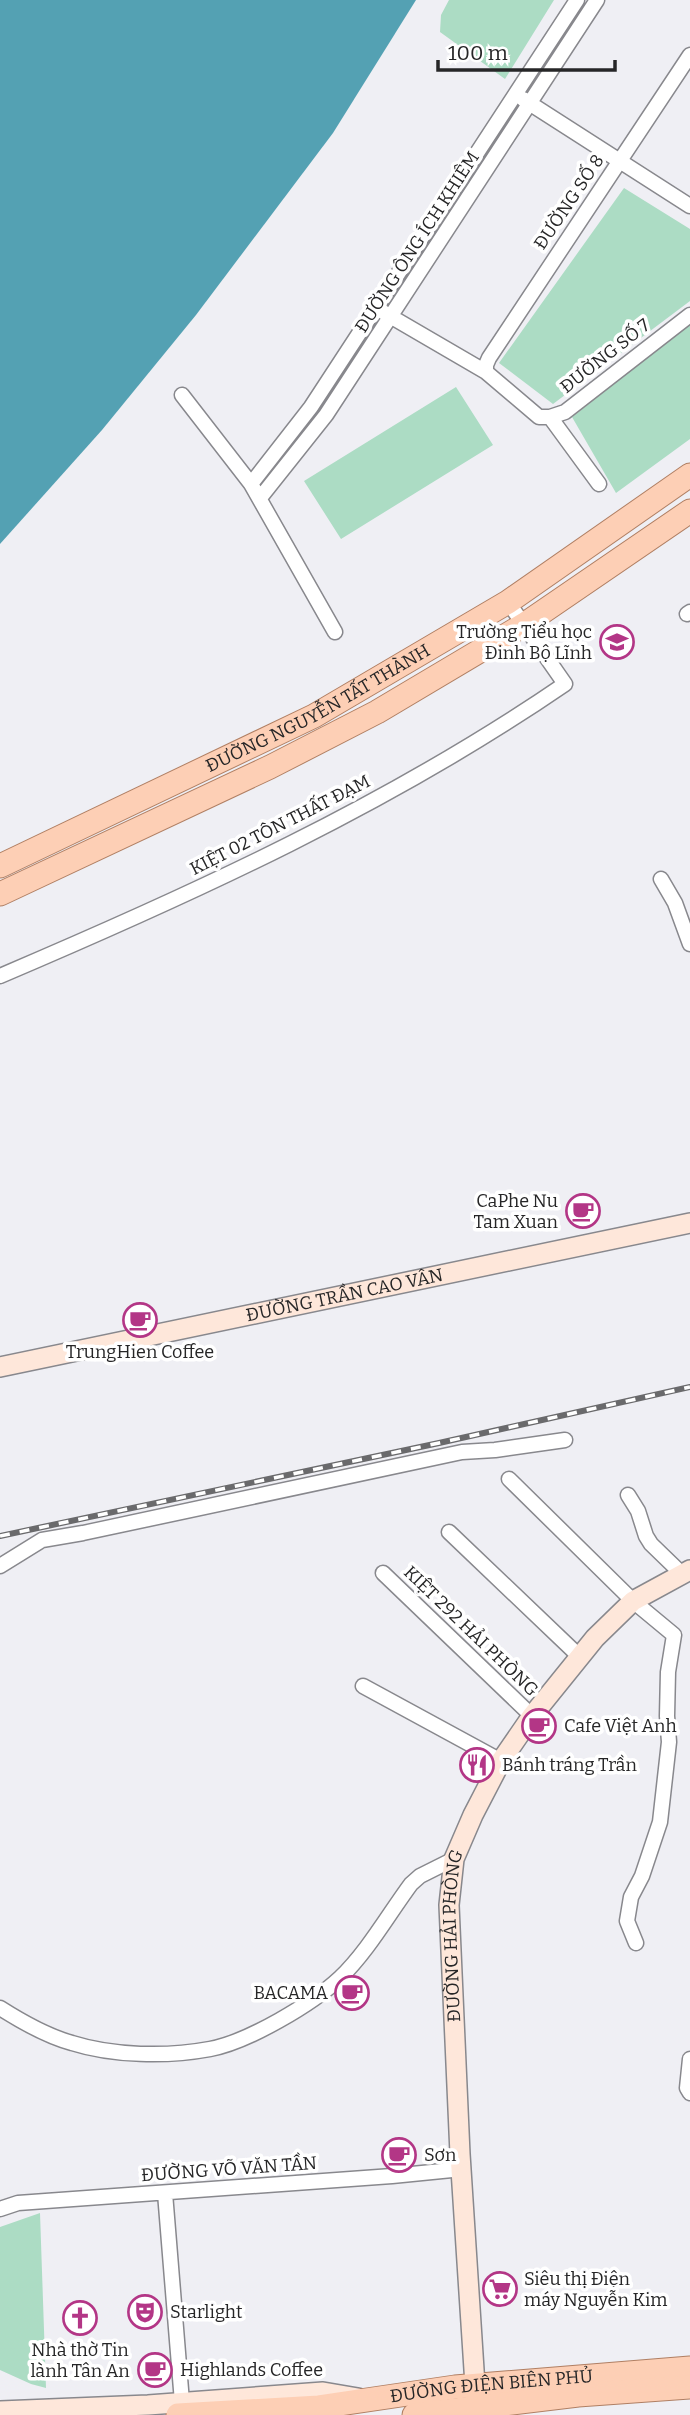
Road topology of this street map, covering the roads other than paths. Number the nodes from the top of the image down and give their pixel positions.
1 (577, 0) edge
2 (597, 0) edge
3 (690, 55) edge
4 (684, 79) edge
5 (516, 94) junction
6 (529, 104) junction
7 (620, 162) junction
8 (690, 206) edge
9 (376, 307) junction
10 (690, 315) edge
11 (391, 316) junction
12 (486, 372) junction
13 (182, 395) dead end
14 (544, 417) junction
15 (690, 475) edge
16 (251, 484) junction
17 (599, 484) dead end
18 (260, 498) junction
19 (690, 511) edge
20 (508, 602) junction
21 (525, 624) junction
22 (335, 632) dead end
23 (145, 796) junction
24 (158, 820) junction
25 (0, 866) edge
26 (661, 879) dead end
27 (0, 894) edge
28 (690, 944) edge
29 (0, 976) edge
30 (690, 1223) edge
31 (0, 1367) edge
32 (565, 1440) dead end
33 (509, 1479) dead end
34 (628, 1495) dead end
35 (449, 1532) dead end
36 (0, 1566) edge
37 (686, 1572) edge
38 (383, 1573) dead end
39 (633, 1601) junction
40 (580, 1657) junction
41 (363, 1686) dead end
42 (532, 1716) junction
43 (501, 1761) junction
44 (454, 1859) junction
45 (636, 1943) dead end
46 (0, 2008) edge
47 (690, 2059) edge
48 (690, 2093) edge
49 (462, 2169) junction
50 (165, 2193) junction
51 (0, 2209) edge
52 (690, 2368) edge
53 (475, 2385) junction
54 (690, 2387) edge
55 (4, 2409) edge
56 (180, 2409) edge
57 (414, 2415) edge

1 - 5 street, ĐƯỜNG ÔNG ÍCH KHIÊM
2 - 6 street, ĐƯỜNG ÔNG ÍCH KHIÊM
3 - 4 street, ĐƯỜNG SỐ 8
4 - 7 street, ĐƯỜNG SỐ 8
5 - 6 street
5 - 9 street, ĐƯỜNG ÔNG ÍCH KHIÊM
6 - 7 street
6 - 11 street, ĐƯỜNG ÔNG ÍCH KHIÊM
7 - 8 street
7 - 12 street, ĐƯỜNG SỐ 8
9 - 11 street
9 - 16 street, ĐƯỜNG ÔNG ÍCH KHIÊM
10 - 14 street, ĐƯỜNG SỐ 7
11 - 12 street
11 - 18 street, ĐƯỜNG ÔNG ÍCH KHIÊM
12 - 14 street
13 - 16 street
14 - 17 street
15 - 20 main road, ĐƯỜNG NGUYỄN TẤT THÀNH
16 - 18 street
18 - 22 street
19 - 21 main road, ĐƯỜNG NGUYỄN TẤT THÀNH
20 - 21 street
20 - 23 main road, ĐƯỜNG NGUYỄN TẤT THÀNH
21 - 24 main road, ĐƯỜNG NGUYỄN TẤT THÀNH
21 - 29 street, KIỆT 02 TÔN THẤT ĐẠM
23 - 24 main road
23 - 25 main road, ĐƯỜNG NGUYỄN TẤT THÀNH
24 - 27 main road, ĐƯỜNG NGUYỄN TẤT THÀNH
26 - 28 street
30 - 31 street, ĐƯỜNG TRẦN CAO VÂN
32 - 36 street
33 - 39 street
34 - 37 street, ĐƯỜNG HẢI PHÒNG
35 - 40 street
37 - 39 street, ĐƯỜNG HẢI PHÒNG
38 - 42 street, KIỆT 292 HẢI PHÒNG
39 - 40 street, ĐƯỜNG HẢI PHÒNG
39 - 45 street
40 - 42 street, ĐƯỜNG HẢI PHÒNG
41 - 43 street
42 - 43 street, ĐƯỜNG HẢI PHÒNG
43 - 44 street, ĐƯỜNG HẢI PHÒNG
44 - 46 street
44 - 49 street, ĐƯỜNG HẢI PHÒNG
47 - 48 street
49 - 50 street, ĐƯỜNG VÕ VĂN TẦN
49 - 53 street, ĐƯỜNG HẢI PHÒNG
50 - 51 street, ĐƯỜNG VÕ VĂN TẦN
50 - 56 street
52 - 53 main road, ĐƯỜNG ĐIỆN BIÊN PHỦ
53 - 56 main road, ĐƯỜNG ĐIỆN BIÊN PHỦ
54 - 57 main road, ĐƯỜNG ĐIỆN BIÊN PHỦ
55 - 56 street

